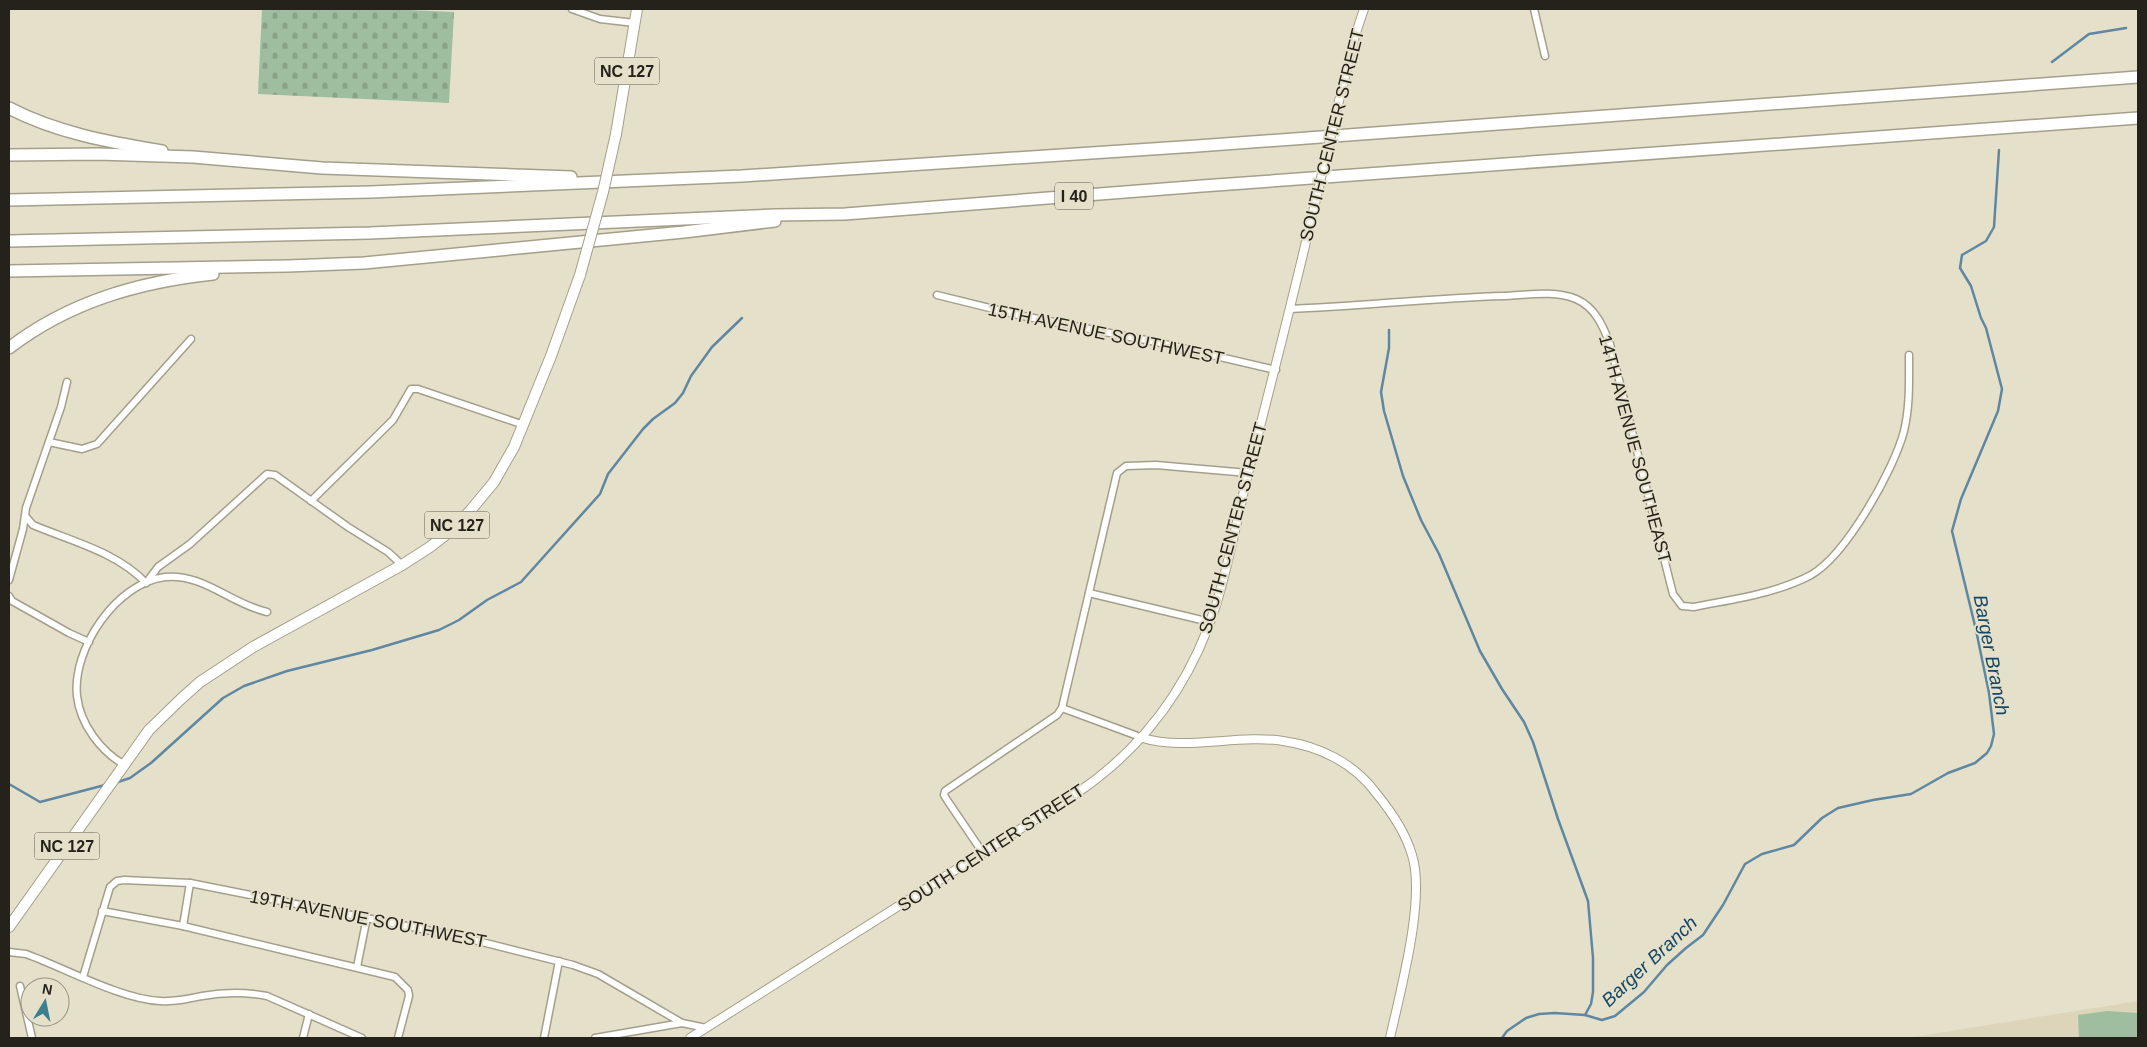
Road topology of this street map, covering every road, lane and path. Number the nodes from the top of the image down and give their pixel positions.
1 (572, 9) edge
2 (637, 9) edge
3 (1364, 9) edge
4 (1534, 9) edge
5 (635, 23) junction
6 (1545, 56) dead end
7 (2138, 77) edge
8 (9, 108) edge
9 (2138, 118) edge
10 (9, 155) edge
11 (221, 160) junction
12 (634, 180) junction
13 (9, 200) edge
14 (812, 214) junction
15 (9, 241) edge
16 (288, 266) junction
17 (9, 271) edge
18 (936, 296) dead end
19 (1290, 309) junction
20 (191, 339) dead end
21 (9, 348) edge
22 (1909, 355) dead end
23 (1276, 370) junction
24 (67, 382) dead end
25 (524, 425) junction
26 (49, 442) junction
27 (1248, 473) junction
28 (311, 501) junction
29 (26, 517) junction
30 (402, 565) junction
31 (9, 580) edge
32 (146, 582) junction
33 (1089, 593) junction
34 (9, 596) edge
35 (267, 612) dead end
36 (1210, 622) junction
37 (89, 642) junction
38 (1062, 708) junction
39 (1143, 738) junction
40 (125, 765) junction
41 (983, 853) junction
42 (190, 883) junction
43 (102, 911) junction
44 (367, 917) junction
45 (183, 926) junction
46 (9, 927) edge
47 (9, 952) edge
48 (558, 961) junction
49 (357, 967) junction
50 (83, 977) junction
51 (309, 1014) junction
52 (682, 1023) junction
53 (706, 1028) junction
54 (303, 1038) edge
55 (362, 1038) edge
56 (398, 1038) edge
57 (544, 1038) edge
58 (595, 1038) edge
59 (690, 1038) edge
60 (1390, 1038) edge

1 - 5 street
2 - 5 main road, NC 127
3 - 19 street, SOUTH CENTER STREET, bridge
4 - 6 street
5 - 25 main road, NC 127, bridge
7 - 12 highway
8 - 11 highway
9 - 14 highway, I 40
10 - 11 highway
11 - 12 highway
12 - 13 highway
14 - 15 highway, I 40
14 - 16 highway
16 - 17 highway
16 - 21 highway
18 - 23 street, 15TH AVENUE SOUTHWEST
19 - 22 street, 14TH AVENUE SOUTHEAST
19 - 23 street, SOUTH CENTER STREET
20 - 26 street
23 - 27 street, SOUTH CENTER STREET
24 - 26 street
25 - 28 street
25 - 30 main road, NC 127
26 - 29 street
27 - 33 street
27 - 36 street, SOUTH CENTER STREET
28 - 30 street
28 - 32 street
29 - 31 street
29 - 32 street
30 - 40 main road, NC 127
32 - 35 street
32 - 37 street
33 - 36 street
33 - 38 street
34 - 37 street
36 - 39 street, SOUTH CENTER STREET
37 - 40 street
38 - 39 street
38 - 41 street
39 - 41 street, SOUTH CENTER STREET
39 - 60 street
40 - 46 main road, NC 127
41 - 53 street, SOUTH CENTER STREET
42 - 43 street, 19TH AVENUE SOUTHWEST
42 - 44 street, 19TH AVENUE SOUTHWEST
42 - 45 street
43 - 45 street
43 - 50 street, 19TH AVENUE SOUTHWEST
44 - 48 street, 19TH AVENUE SOUTHWEST
44 - 49 street
45 - 49 street
47 - 50 street
48 - 52 street, 19TH AVENUE SOUTHWEST
48 - 57 street
49 - 56 street
50 - 51 street
51 - 54 street
51 - 55 street
52 - 53 street, 19TH AVENUE SOUTHWEST
52 - 58 street
53 - 59 street, SOUTH CENTER STREET

